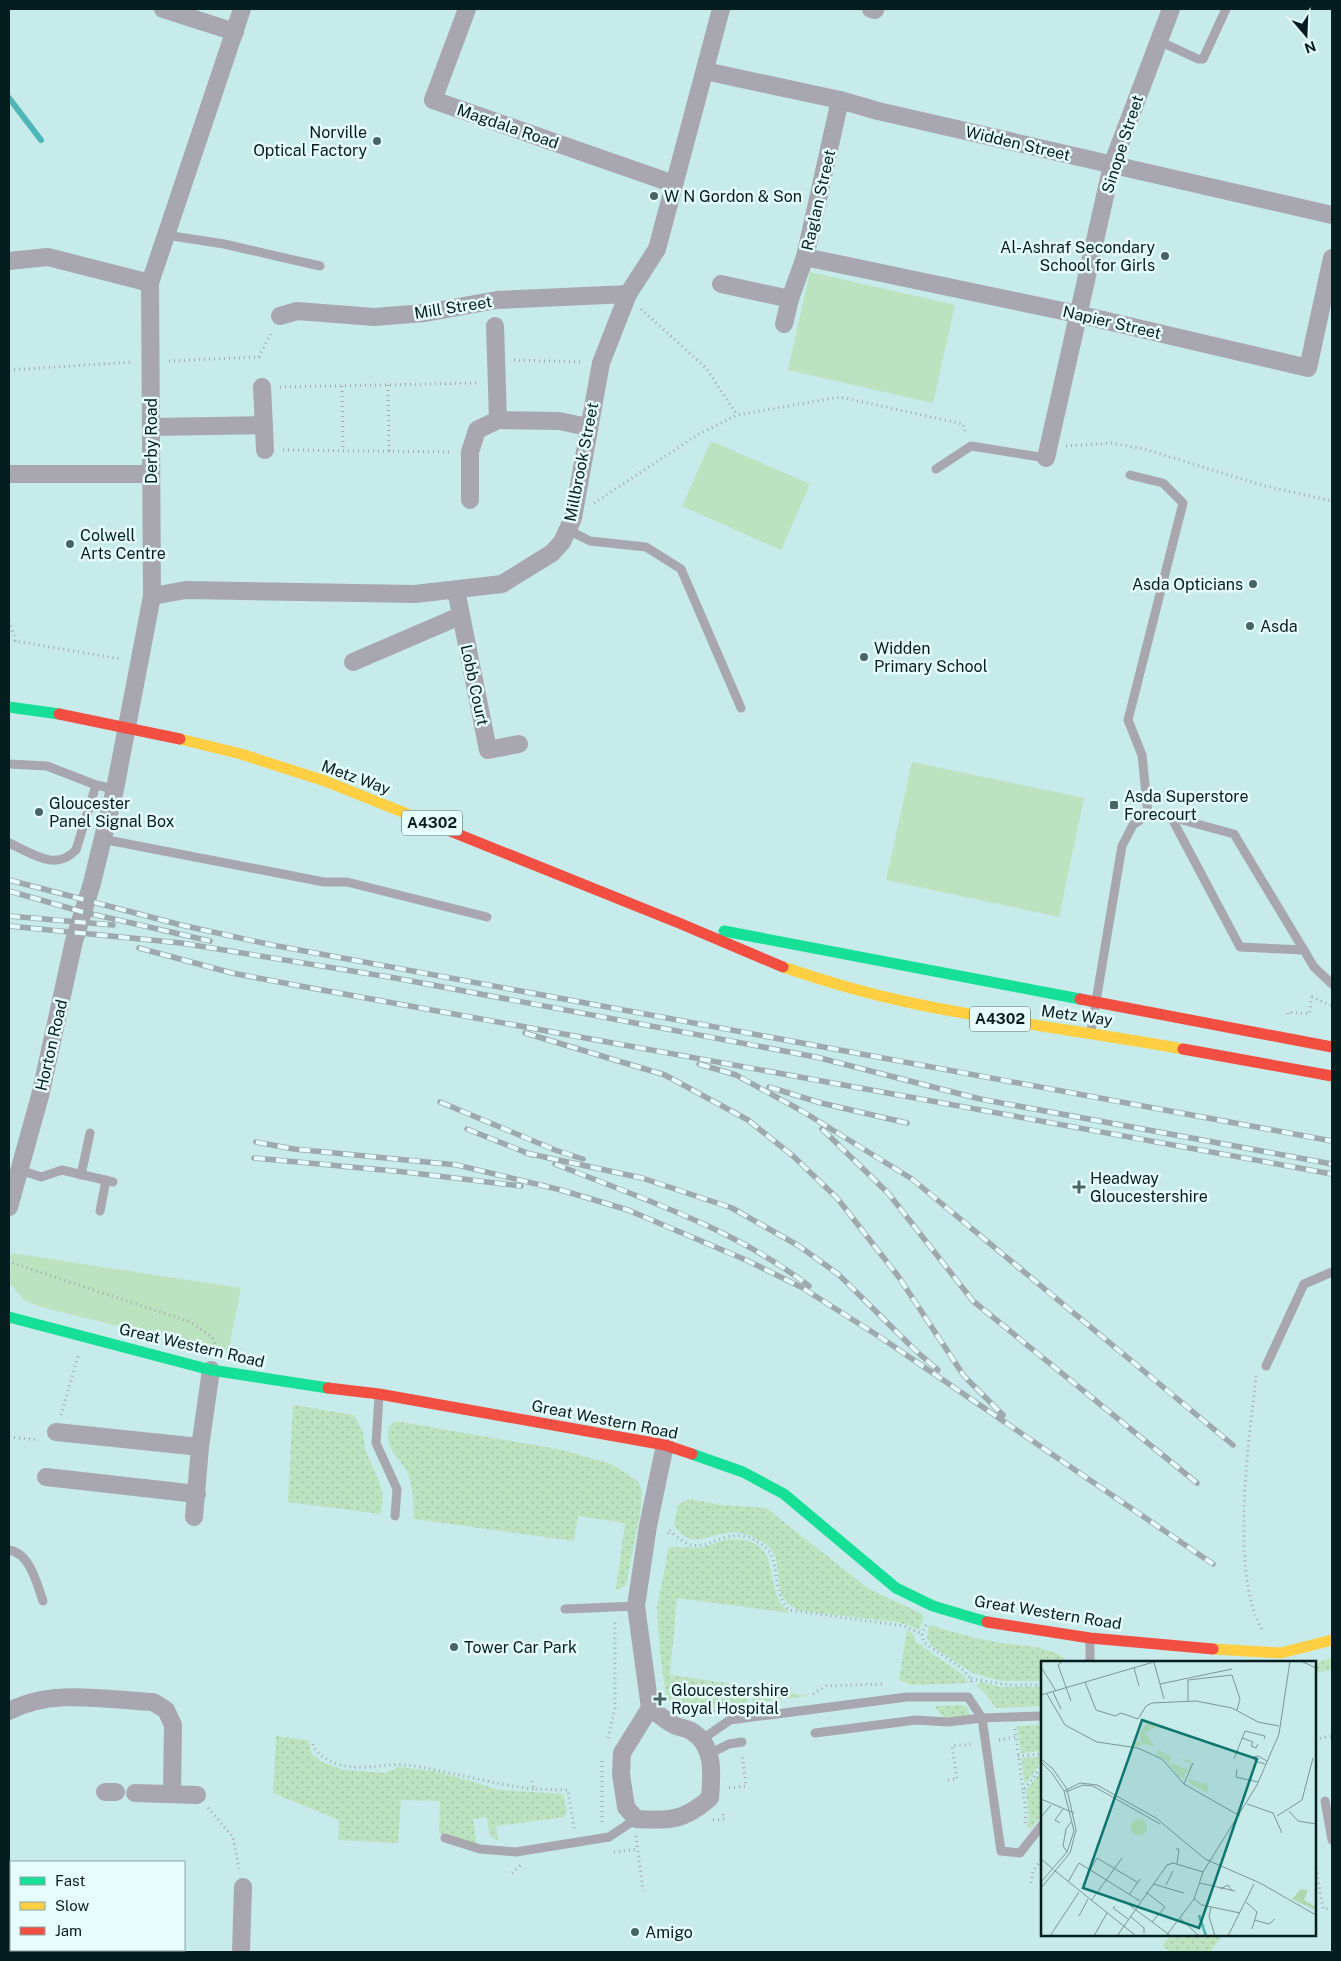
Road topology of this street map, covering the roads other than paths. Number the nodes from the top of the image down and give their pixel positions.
1 (163, 9) edge
2 (242, 9) edge
3 (467, 9) edge
4 (721, 9) edge
5 (1171, 9) edge
6 (1226, 9) edge
7 (235, 32) junction
8 (1159, 41) junction
9 (705, 71) junction
10 (840, 100) junction
11 (1112, 165) junction
12 (674, 184) junction
13 (1332, 215) edge
14 (166, 235) junction
15 (805, 257) junction
16 (1332, 258) edge
17 (9, 261) edge
18 (320, 266) dead end
19 (150, 283) junction
20 (721, 284) dead end
21 (628, 294) junction
22 (790, 299) junction
23 (1077, 314) junction
24 (280, 316) road end
25 (784, 324) dead end
26 (495, 326) dead end
27 (262, 387) road end
28 (498, 420) junction
29 (264, 425) junction
30 (151, 426) junction
31 (588, 427) junction
32 (265, 450) road end
33 (1047, 452) joint
34 (936, 469) dead end
35 (9, 474) edge
36 (151, 474) junction
37 (1130, 475) dead end
38 (470, 500) dead end
39 (570, 524) junction
40 (456, 590) junction
41 (152, 596) junction
42 (460, 616) junction
43 (352, 662) dead end
44 (9, 707) edge
45 (741, 708) dead end
46 (519, 744) dead end
47 (9, 764) edge
48 (96, 785) junction
49 (115, 789) junction
50 (1148, 814) junction
51 (1171, 817) junction
52 (102, 839) junction
53 (9, 843) edge
54 (92, 883) joint
55 (487, 917) dead end
56 (679, 923) junction
57 (1304, 950) junction
58 (1332, 984) edge
59 (1096, 1001) junction
60 (1091, 1034) junction
61 (1332, 1047) edge
62 (1332, 1076) edge
63 (90, 1133) dead end
64 (20, 1170) junction
65 (81, 1175) junction
66 (9, 1207) edge
67 (100, 1211) dead end
68 (1332, 1272) edge
69 (9, 1317) edge
70 (1266, 1366) dead end
71 (217, 1371) junction
72 (379, 1394) junction
73 (56, 1432) road end
74 (665, 1445) junction
75 (200, 1447) junction
76 (46, 1476) dead end
77 (197, 1494) junction
78 (395, 1516) dead end
79 (194, 1517) dead end
80 (9, 1550) edge
81 (43, 1601) dead end
82 (636, 1606) junction
83 (565, 1609) dead end
84 (1090, 1638) junction
85 (1332, 1640) edge
86 (1090, 1661) edge
87 (650, 1708) junction
88 (9, 1711) edge
89 (1041, 1716) edge
90 (982, 1718) junction
91 (816, 1733) dead end
92 (742, 1742) dead end
93 (705, 1747) junction
94 (135, 1793) dead end
95 (172, 1794) junction
96 (197, 1795) road end
97 (1325, 1801) dead end
98 (636, 1819) junction
99 (1041, 1826) edge
100 (445, 1838) dead end
101 (1332, 1840) edge
102 (243, 1887) road end
103 (240, 1952) edge

1 - 7 street
2 - 7 street, Derby Road
3 - 12 street, Magdala Road
4 - 9 street, Millbrook Street
5 - 8 street, Sinope Street
6 - 8 lane
7 - 14 street, Derby Road
8 - 11 street, Sinope Street
9 - 10 street, Widden Street
9 - 12 street, Millbrook Street
10 - 11 street, Widden Street
10 - 15 street, Raglan Street
11 - 13 street, Widden Street
11 - 23 street, Sinope Street
12 - 21 street, Millbrook Street
14 - 18 lane
14 - 19 street, Derby Road
15 - 22 street, Raglan Street
15 - 23 street, Napier Street
16 - 23 street, Napier Street
17 - 19 street
19 - 30 street, Derby Road
20 - 22 street
21 - 24 street, Mill Street
21 - 31 street, Millbrook Street
22 - 25 street, Raglan Street
23 - 33 street, Sinope Street
26 - 28 street
27 - 29 street
28 - 31 street
28 - 38 street
29 - 30 street
29 - 32 street
30 - 36 street, Derby Road
31 - 39 street, Millbrook Street
33 - 34 lane
35 - 36 street
36 - 41 street, Derby Road
37 - 50 lane
39 - 40 street, Millbrook Street
39 - 45 lane
40 - 41 street, Millbrook Street
40 - 42 street, Lobb Court
41 - 49 street, Derby Road
42 - 43 street
42 - 46 street, Lobb Court
44 - 56 main road, Metz Way / A4302, bridge
47 - 48 lane
48 - 49 lane
48 - 53 lane
49 - 52 street, Derby Road
50 - 51 lane
50 - 59 lane
51 - 57 lane
51 - 57 lane
52 - 54 street, Derby Road
52 - 55 lane
54 - 64 street, Horton Road
56 - 59 main road, Metz Way / A4302
56 - 60 main road, Metz Way / A4302
57 - 58 lane
59 - 60 lane
59 - 61 main road, Metz Way / A4302
60 - 62 main road, Metz Way / A4302
63 - 65 lane
64 - 65 lane
64 - 66 street, Horton Road
65 - 67 lane
68 - 70 lane
69 - 71 main road, Great Western Road
71 - 72 main road, Great Western Road
71 - 75 street
72 - 74 main road, Great Western Road
72 - 78 lane
73 - 75 street
74 - 82 street
74 - 84 main road, Great Western Road
75 - 77 street
76 - 77 street
77 - 79 street
80 - 81 lane
82 - 83 lane
82 - 87 street
84 - 85 main road, Great Western Road
84 - 86 lane
87 - 93 street
87 - 98 street
88 - 95 street
89 - 90 lane
90 - 91 lane
90 - 93 lane
90 - 99 lane
92 - 93 lane
93 - 98 street
94 - 95 street
95 - 96 street
97 - 101 lane
98 - 100 lane
102 - 103 street

